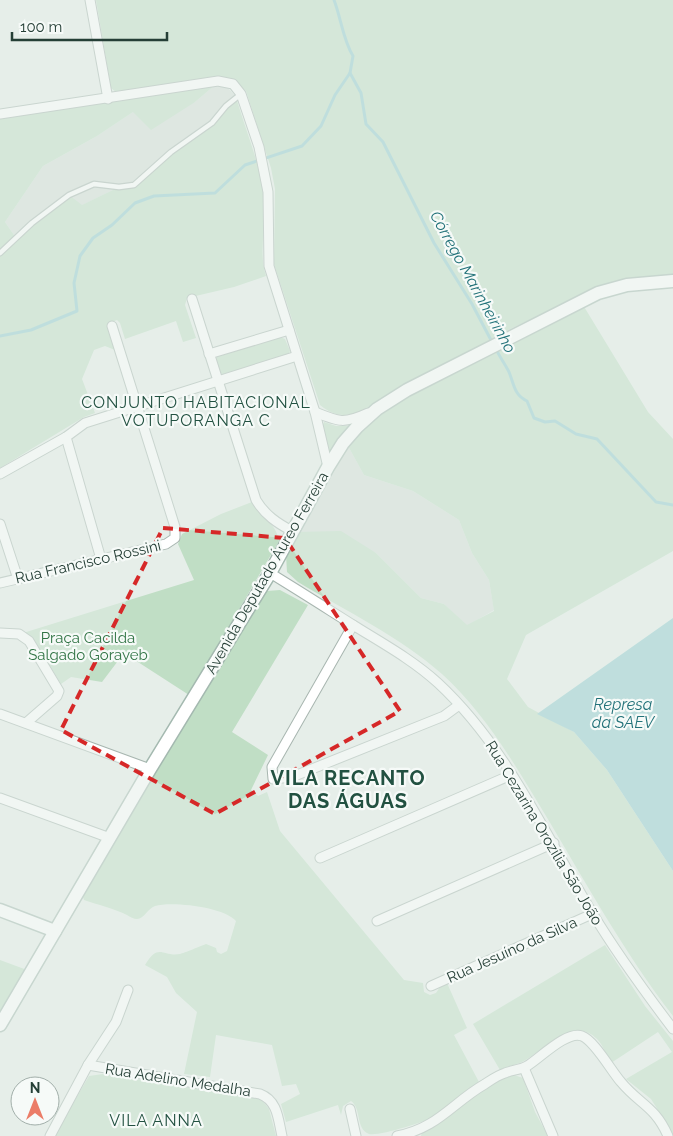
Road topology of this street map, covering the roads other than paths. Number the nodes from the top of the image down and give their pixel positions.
1 (90, 0) edge
2 (241, 94) junction
3 (108, 99) junction
4 (0, 114) edge
5 (0, 253) edge
6 (673, 281) edge
7 (192, 299) dead end
8 (112, 326) dead end
9 (289, 330) junction
10 (209, 354) junction
11 (298, 356) junction
12 (217, 380) junction
13 (138, 405) junction
14 (377, 408) junction
15 (315, 412) junction
16 (66, 437) junction
17 (328, 467) junction
18 (0, 474) edge
19 (0, 524) edge
20 (292, 531) junction
21 (101, 560) junction
22 (270, 573) junction
23 (18, 578) junction
24 (0, 583) edge
25 (353, 625) junction
26 (0, 633) edge
27 (459, 706) junction
28 (0, 714) edge
29 (26, 723) junction
30 (150, 770) junction
31 (511, 775) junction
32 (0, 798) edge
33 (110, 838) junction
34 (554, 843) junction
35 (320, 858) dead end
36 (0, 910) edge
37 (592, 914) junction
38 (377, 921) dead end
39 (54, 931) junction
40 (431, 986) dead end
41 (128, 990) dead end
42 (0, 1025) edge
43 (673, 1029) edge
44 (88, 1065) junction
45 (524, 1068) junction
46 (350, 1109) dead end
47 (409, 1135) edge
48 (50, 1136) edge
49 (282, 1136) edge
50 (356, 1136) edge
51 (397, 1136) edge
52 (553, 1136) edge
53 (668, 1136) edge

1 - 3 street
2 - 3 street
2 - 5 lane
2 - 9 street
3 - 4 street
6 - 14 main road, Avenida Deputado Áureo Ferreira
7 - 10 street
8 - 13 street
9 - 10 street
9 - 11 street
10 - 12 street
11 - 12 street
11 - 15 street
12 - 13 street
12 - 20 street
13 - 16 street
13 - 21 street, Rua Francisco Rossini
14 - 15 street
14 - 17 main road, Avenida Deputado Áureo Ferreira
15 - 17 street
16 - 18 street
16 - 21 street
17 - 20 main road, Avenida Deputado Áureo Ferreira
19 - 23 street
20 - 22 main road, Avenida Deputado Áureo Ferreira
21 - 23 street, Rua Francisco Rossini
22 - 25 street, Rua Cezarina Orozília São João
22 - 30 main road, Avenida Deputado Áureo Ferreira
23 - 24 street, Rua Francisco Rossini
25 - 27 street, Rua Cezarina Orozília São João
25 - 27 street
26 - 29 street
27 - 31 street, Rua Cezarina Orozília São João
28 - 29 street
29 - 30 street
30 - 33 main road, Avenida Deputado Áureo Ferreira
31 - 34 street, Rua Cezarina Orozília São João
31 - 35 street
32 - 33 street
33 - 39 main road, Avenida Deputado Áureo Ferreira
34 - 37 street, Rua Cezarina Orozília São João
34 - 38 street
36 - 39 main road
37 - 40 street, Rua Jesuíno da Silva
37 - 43 street, Rua Cezarina Orozília São João
39 - 42 main road, Avenida Deputado Áureo Ferreira
41 - 44 street
44 - 48 street
44 - 49 street, Rua Adelino Medalha
45 - 47 street
45 - 52 street
45 - 53 street
46 - 50 street
47 - 51 street

